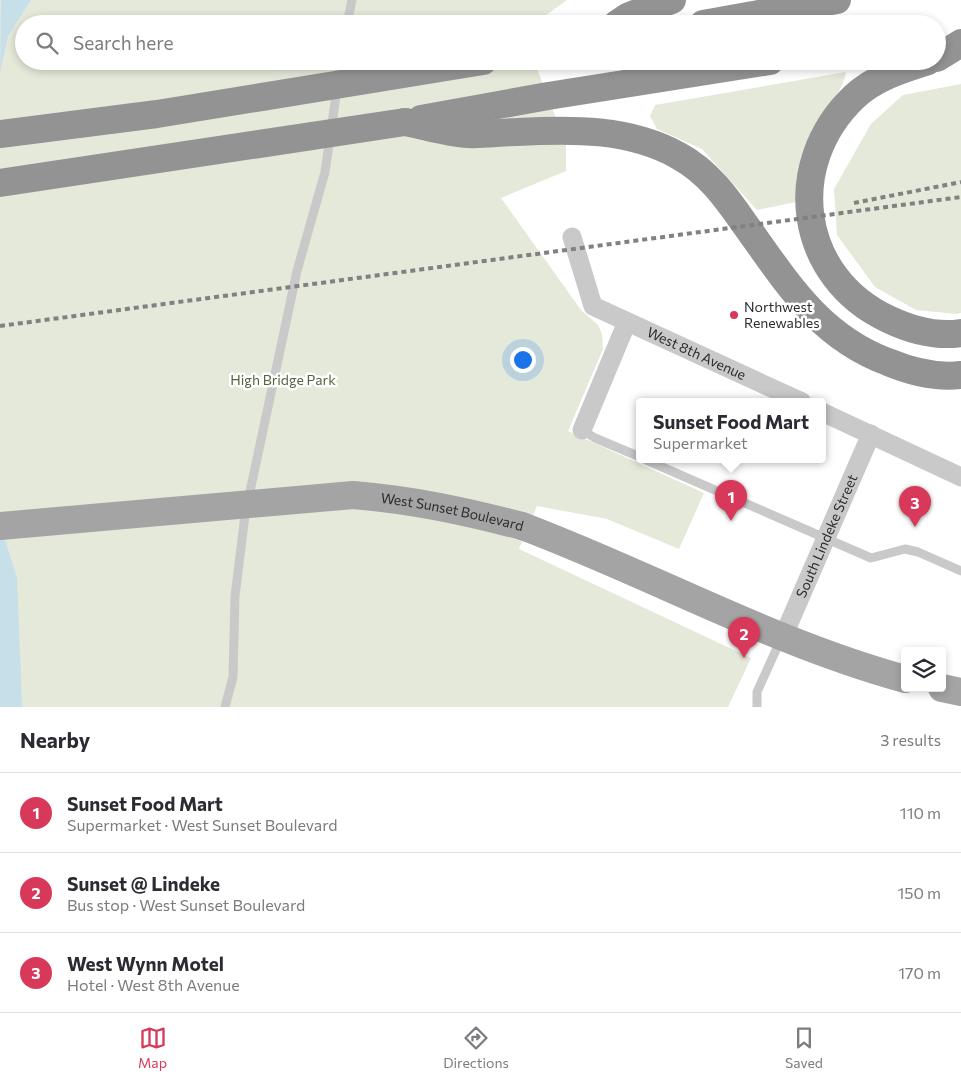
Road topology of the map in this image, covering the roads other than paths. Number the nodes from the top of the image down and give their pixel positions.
1 (352, 0) edge
2 (672, 0) edge
3 (837, 0) edge
4 (349, 15) edge
5 (632, 15) edge
6 (753, 15) edge
7 (961, 32) edge
8 (946, 34) edge
9 (961, 42) edge
10 (946, 52) edge
11 (340, 70) edge
12 (428, 70) edge
13 (713, 70) edge
14 (903, 70) edge
15 (405, 122) junction
16 (0, 134) edge
17 (0, 183) edge
18 (572, 237) dead end
19 (627, 322) junction
20 (961, 332) edge
21 (961, 375) edge
22 (793, 398) edge
23 (826, 414) edge
24 (582, 430) joint
25 (871, 434) junction
26 (636, 455) edge
27 (653, 463) edge
28 (961, 477) edge
29 (0, 526) edge
30 (825, 538) junction
31 (961, 572) edge
32 (783, 637) junction
33 (901, 678) edge
34 (946, 689) edge
35 (961, 692) edge
36 (225, 707) edge
37 (757, 707) edge

1 - 4 lane
2 - 5 highway
3 - 6 highway
7 - 8 highway
9 - 10 highway
11 - 36 lane
12 - 16 highway, bridge
13 - 15 highway
14 - 20 highway
15 - 17 highway, bridge
15 - 21 highway
18 - 19 street, West 8th Avenue
19 - 22 street, West 8th Avenue
19 - 24 street
23 - 25 street
24 - 26 lane
25 - 28 street
25 - 30 street, South Lindeke Street
27 - 30 lane
29 - 32 main road, West Sunset Boulevard, bridge
30 - 31 lane
30 - 32 street, South Lindeke Street
32 - 33 main road, West Sunset Boulevard
32 - 37 lane
34 - 35 main road

